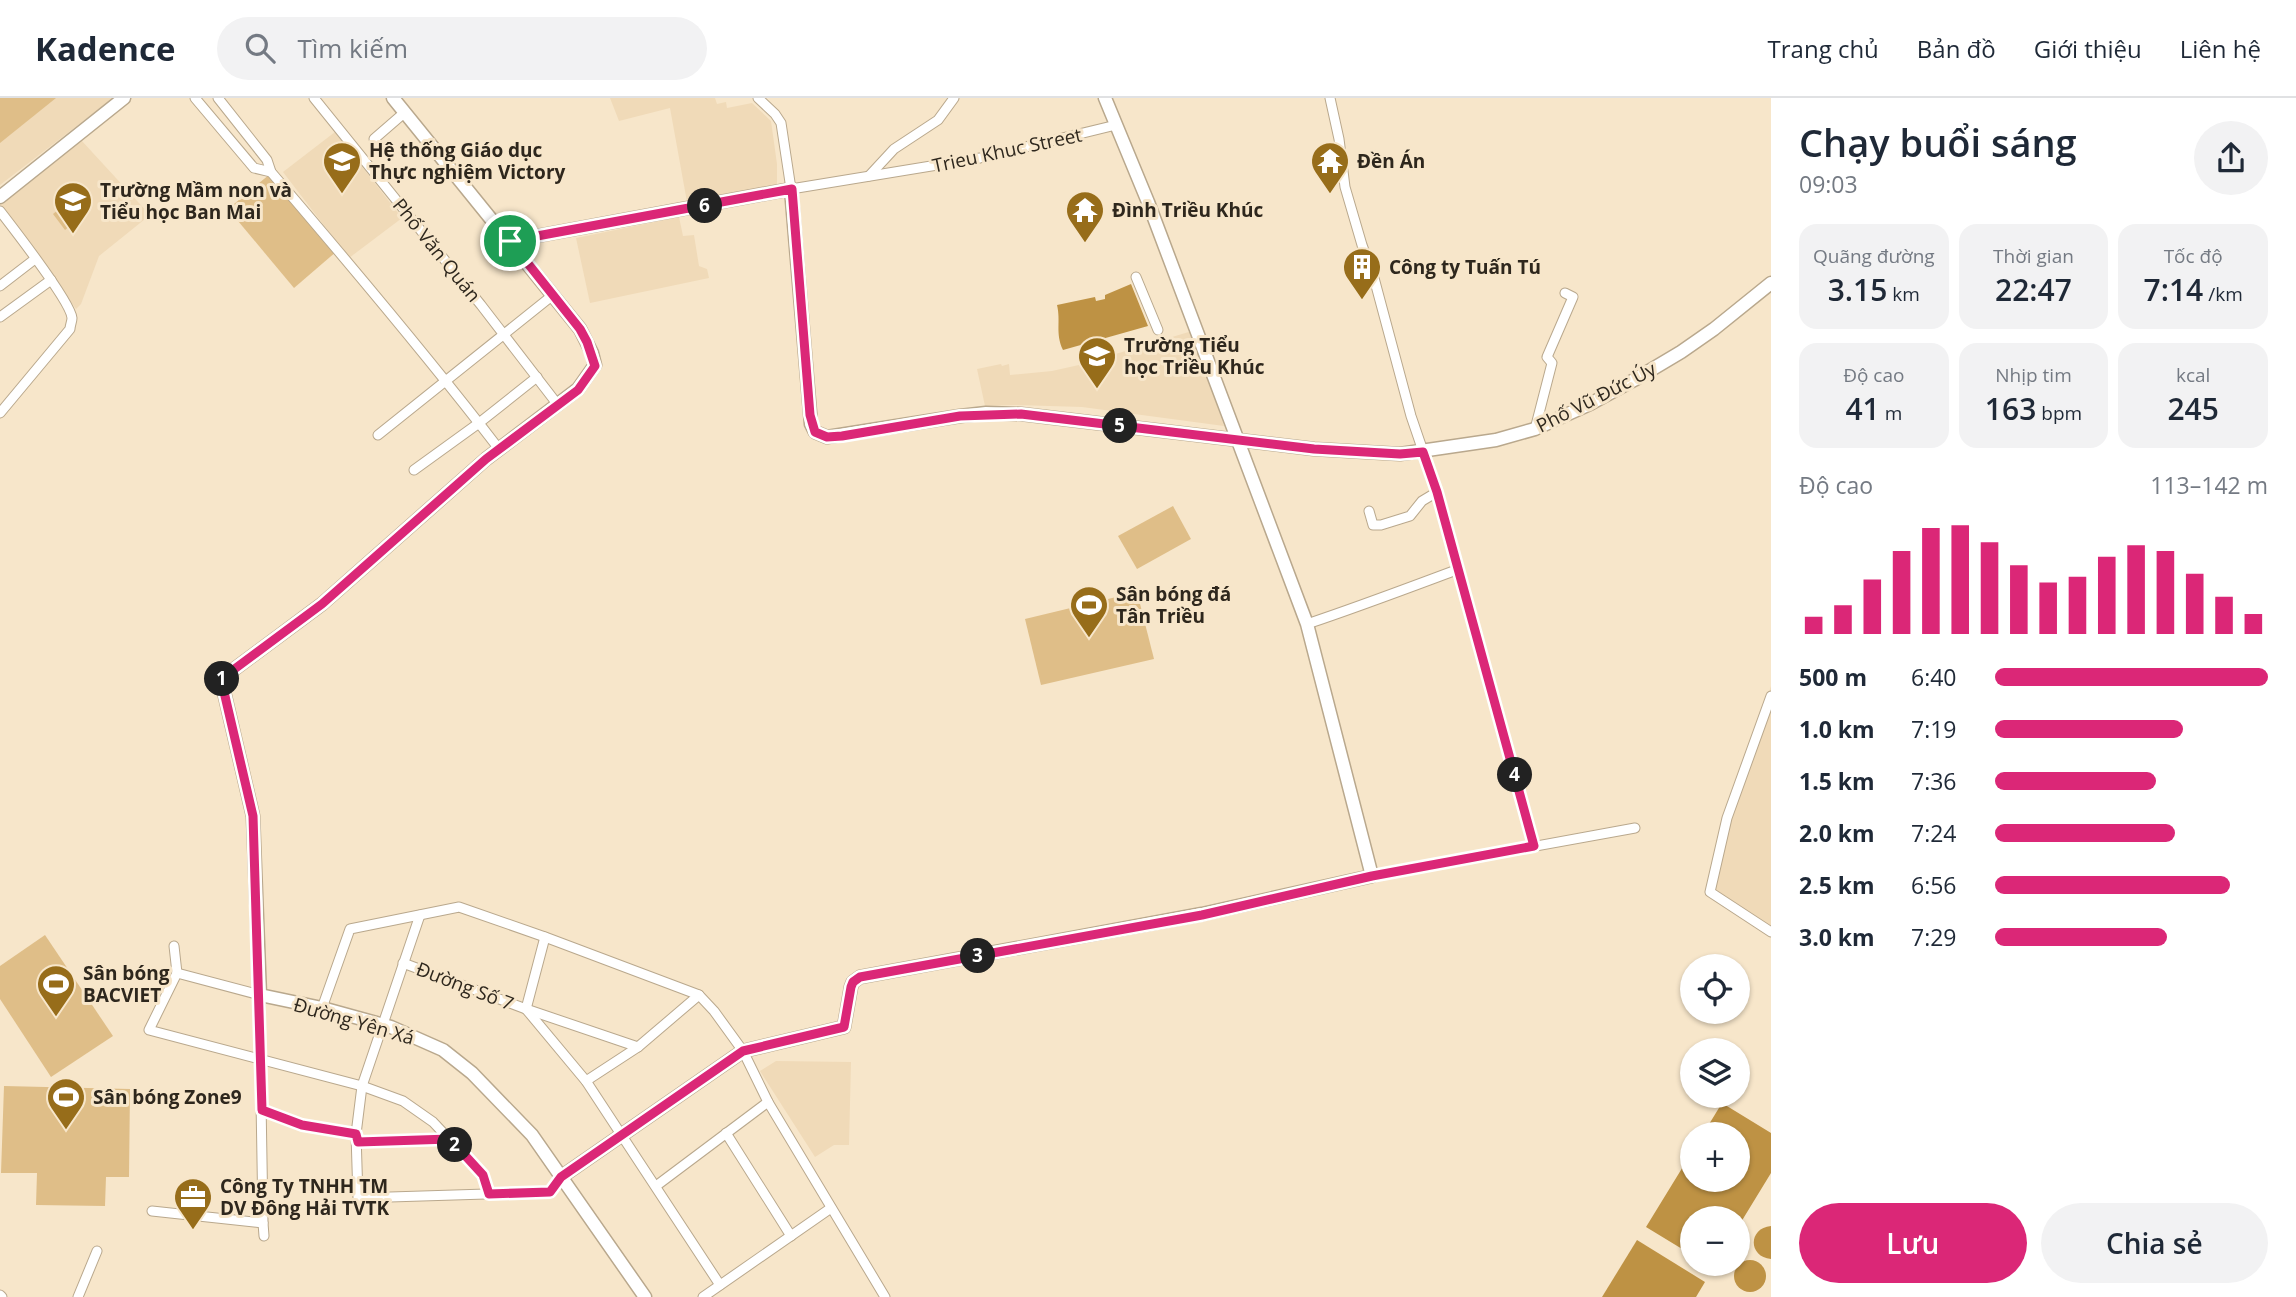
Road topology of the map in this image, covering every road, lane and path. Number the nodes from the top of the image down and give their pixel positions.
1 (124, 98) edge
2 (195, 98) edge
3 (218, 98) edge
4 (314, 98) edge
5 (393, 98) edge
6 (758, 98) edge
7 (954, 98) edge
8 (1105, 98) edge
9 (1330, 98) edge
10 (404, 113) junction
11 (1116, 125) junction
12 (374, 139) dead end
13 (271, 172) junction
14 (869, 177) junction
15 (792, 189) junction
16 (0, 197) edge
17 (0, 211) edge
18 (510, 241) junction
19 (35, 259) junction
20 (1136, 277) dead end
21 (51, 280) junction
22 (1771, 283) edge
23 (0, 286) edge
24 (1565, 293) dead end
25 (553, 295) junction
26 (0, 317) edge
27 (1158, 330) dead end
28 (504, 334) junction
29 (537, 377) junction
30 (447, 380) junction
31 (558, 405) junction
32 (0, 413) edge
33 (479, 423) junction
34 (1535, 429) junction
35 (378, 435) dead end
36 (1239, 440) junction
37 (499, 449) junction
38 (1423, 452) junction
39 (414, 470) dead end
40 (1437, 492) junction
41 (1369, 511) dead end
42 (1459, 569) junction
43 (1307, 624) junction
44 (1771, 696) edge
45 (1635, 828) dead end
46 (1534, 846) junction
47 (1372, 876) junction
48 (420, 915) junction
49 (1771, 932) edge
50 (545, 937) junction
51 (174, 946) dead end
52 (403, 963) junction
53 (177, 973) junction
54 (260, 995) junction
55 (699, 995) junction
56 (322, 1008) junction
57 (526, 1009) junction
58 (382, 1025) junction
59 (638, 1047) junction
60 (743, 1051) junction
61 (260, 1059) junction
62 (586, 1082) junction
63 (362, 1086) junction
64 (768, 1102) junction
65 (262, 1110) junction
66 (726, 1133) junction
67 (623, 1136) junction
68 (357, 1138) junction
69 (450, 1139) junction
70 (561, 1177) junction
71 (656, 1186) junction
72 (489, 1194) junction
73 (831, 1208) junction
74 (152, 1211) dead end
75 (263, 1223) junction
76 (264, 1236) dead end
77 (791, 1236) junction
78 (97, 1251) dead end
79 (720, 1285) junction
80 (78, 1297) edge
81 (645, 1297) edge
82 (704, 1297) edge
83 (886, 1297) edge

1 - 16 street
2 - 13 street
3 - 13 street
4 - 28 street, Phố Văn Quán
5 - 10 street
6 - 15 street
7 - 14 street
8 - 11 street
9 - 38 street
10 - 12 street
10 - 18 street
11 - 14 street, Trieu Khuc Street
11 - 36 street
13 - 30 street
14 - 15 street, Trieu Khuc Street
15 - 18 street
15 - 36 street, Phố Vũ Đức Úy
17 - 19 street
18 - 25 street
19 - 21 street
19 - 23 street
20 - 27 street
21 - 26 street
21 - 32 street
22 - 34 street, Phố Vũ Đức Úy
24 - 34 street
25 - 28 street
25 - 31 street
28 - 29 street, Phố Văn Quán
28 - 30 street
29 - 31 street, Phố Văn Quán
29 - 33 street
30 - 33 street
30 - 35 street
31 - 37 street
33 - 37 street
33 - 39 street
34 - 38 street, Phố Vũ Đức Úy
36 - 38 street, Phố Vũ Đức Úy
36 - 43 street
37 - 54 street
38 - 40 street
40 - 41 street
40 - 42 street
42 - 43 street
42 - 46 street
43 - 47 street
44 - 49 street
45 - 46 street
46 - 47 street
47 - 60 street
48 - 50 street
48 - 52 street
48 - 56 street
50 - 55 street
50 - 57 street
51 - 53 street
52 - 57 street, Đường Số 7
52 - 58 street
53 - 54 street, Đường Yên Xá
53 - 61 street
54 - 56 street, Đường Yên Xá
54 - 61 street
55 - 59 street
55 - 60 street
56 - 58 street, Đường Yên Xá
57 - 59 street, Đường Số 7
57 - 62 street
58 - 63 street
58 - 70 street, Đường Yên Xá
59 - 62 street
60 - 64 street
60 - 67 street
61 - 63 street
61 - 65 street
62 - 67 street
63 - 68 street
63 - 69 street
64 - 66 street
64 - 73 street
65 - 68 street
65 - 75 street
66 - 71 street
66 - 77 street
67 - 70 street
67 - 71 street
68 - 69 street
68 - 72 street
69 - 72 street
70 - 72 street
70 - 81 street, Đường Yên Xá
71 - 79 street
73 - 77 street
73 - 83 street
74 - 75 street
75 - 76 street
77 - 79 street
78 - 80 street
79 - 82 street

